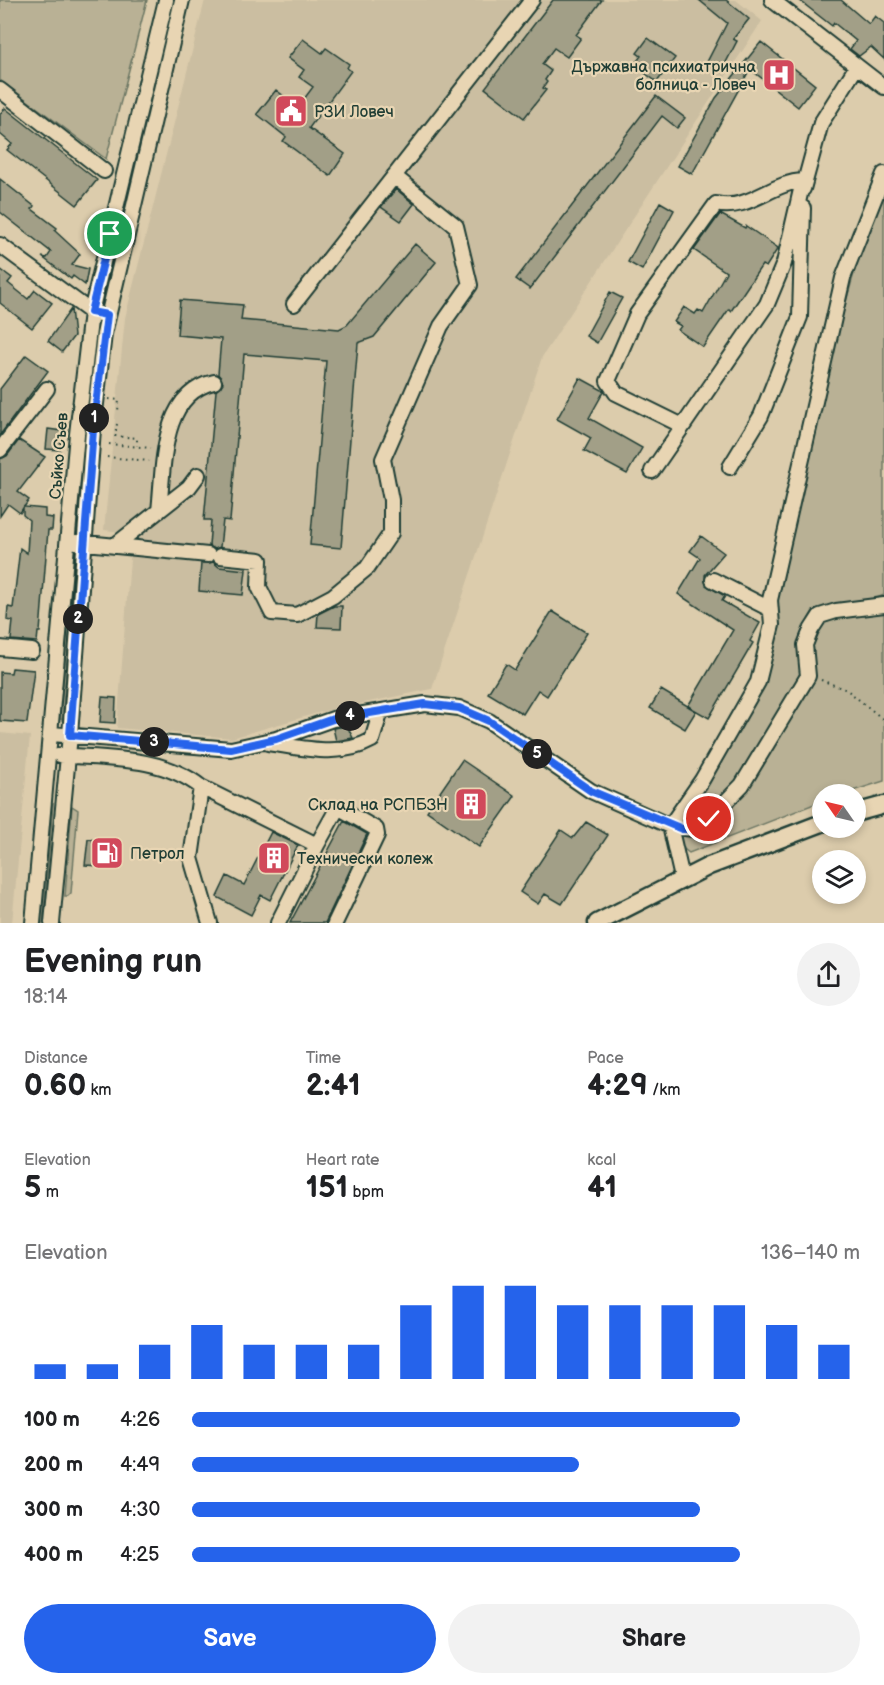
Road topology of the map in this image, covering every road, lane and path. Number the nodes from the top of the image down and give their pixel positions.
1 (166, 0) edge
2 (182, 0) edge
3 (532, 0) edge
4 (772, 0) edge
5 (857, 66) junction
6 (884, 87) edge
7 (0, 90) edge
8 (104, 171) dead end
9 (884, 174) edge
10 (394, 176) junction
11 (803, 181) junction
12 (0, 245) edge
13 (294, 304) dead end
14 (91, 312) junction
15 (107, 315) junction
16 (214, 382) dead end
17 (47, 389) dead end
18 (107, 399) dead end
19 (118, 411) dead end
20 (117, 424) dead end
21 (683, 426) junction
22 (109, 444) dead end
23 (137, 446) junction
24 (154, 448) dead end
25 (0, 450) edge
26 (107, 457) dead end
27 (152, 462) dead end
28 (730, 467) dead end
29 (652, 471) dead end
30 (198, 475) dead end
31 (159, 511) junction
32 (67, 542) junction
33 (84, 543) junction
34 (114, 546) junction
35 (713, 580) dead end
36 (884, 605) edge
37 (770, 609) junction
38 (0, 648) edge
39 (32, 651) dead end
40 (808, 676) junction
41 (381, 711) junction
42 (884, 720) edge
43 (52, 734) junction
44 (70, 735) junction
45 (260, 742) junction
46 (50, 754) junction
47 (67, 756) junction
48 (201, 788) junction
49 (884, 805) edge
50 (866, 810) edge
51 (670, 826) junction
52 (812, 826) edge
53 (317, 845) junction
54 (682, 878) junction
55 (645, 898) junction
56 (33, 923) edge
57 (52, 923) edge
58 (210, 923) edge
59 (278, 923) edge
60 (335, 923) edge
61 (597, 923) edge
62 (611, 923) edge

1 - 14 street, Съйко Съев
2 - 15 street, Съйко Съев
3 - 10 street
4 - 5 street
5 - 6 street
5 - 11 street
7 - 8 street
9 - 37 street
10 - 13 street
10 - 34 street
11 - 21 street
11 - 21 street
11 - 28 street
12 - 14 street
14 - 15 street
14 - 32 street, Съйко Съев
15 - 33 street, Съйко Съев
16 - 31 street
17 - 25 street
18 - 19 path
20 - 23 path
21 - 29 street
22 - 23 path
23 - 24 path
26 - 27 path
30 - 31 street
31 - 34 street
32 - 33 street
32 - 43 street, Съйко Съев
33 - 34 street
33 - 44 street, Съйко Съев
35 - 37 street
36 - 40 street
37 - 51 street
38 - 39 street
40 - 42 path
40 - 51 street
41 - 45 street
41 - 45 street
41 - 51 street
43 - 44 street
43 - 46 street, Съйко Съев
44 - 45 street
44 - 47 street, Съйко Съев
46 - 47 street
46 - 56 street, Съйко Съев
47 - 48 street
47 - 57 street, Съйко Съев
48 - 53 street
48 - 58 street
49 - 50 main road
51 - 54 street
52 - 54 main road
53 - 59 street
53 - 60 street
54 - 55 main road
55 - 61 main road
55 - 62 main road

